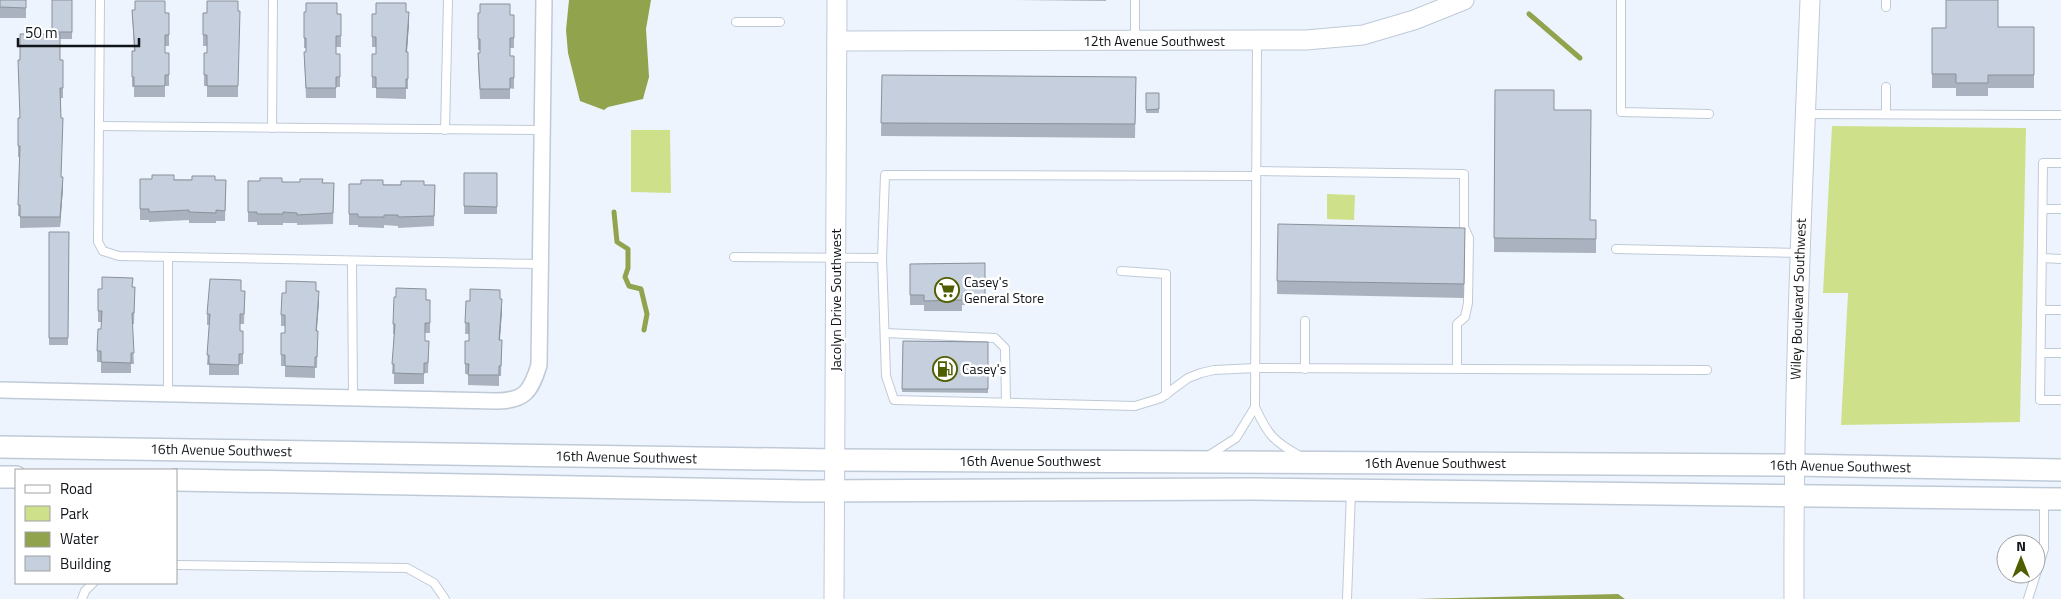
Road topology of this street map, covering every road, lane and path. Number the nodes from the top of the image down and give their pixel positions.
1 (100, 0) edge
2 (274, 0) edge
3 (448, 0) edge
4 (544, 0) edge
5 (837, 0) edge
6 (1135, 0) edge
7 (1464, 0) edge
8 (1622, 0) edge
9 (1810, 0) edge
10 (736, 22) dead end
11 (780, 22) dead end
12 (1257, 40) junction
13 (837, 41) junction
14 (1135, 41) junction
15 (1886, 87) dead end
16 (1709, 114) dead end
17 (1805, 114) junction
18 (1886, 114) junction
19 (2061, 115) edge
20 (99, 126) junction
21 (272, 128) junction
22 (445, 130) junction
23 (542, 130) junction
24 (2061, 163) edge
25 (1256, 173) junction
26 (2043, 209) junction
27 (2061, 210) edge
28 (1616, 249) dead end
29 (1799, 254) junction
30 (168, 257) junction
31 (734, 257) dead end
32 (836, 257) junction
33 (882, 258) junction
34 (2042, 258) junction
35 (2061, 259) edge
36 (352, 260) junction
37 (540, 264) junction
38 (1121, 271) dead end
39 (2041, 310) junction
40 (2061, 310) edge
41 (1305, 321) dead end
42 (885, 333) junction
43 (2041, 352) junction
44 (2061, 353) edge
45 (1256, 368) junction
46 (1305, 368) junction
47 (1456, 369) junction
48 (1708, 370) dead end
49 (0, 390) edge
50 (168, 394) junction
51 (1166, 395) junction
52 (353, 398) junction
53 (2061, 400) edge
54 (1006, 402) junction
55 (1255, 407) junction
56 (0, 447) edge
57 (835, 460) junction
58 (1198, 462) junction
59 (1269, 462) junction
60 (1313, 462) junction
61 (1794, 465) junction
62 (2061, 470) edge
63 (0, 477) edge
64 (15, 477) edge
65 (178, 480) edge
66 (1139, 490) junction
67 (1351, 490) junction
68 (834, 491) junction
69 (1794, 496) junction
70 (2053, 499) edge
71 (178, 565) edge
72 (92, 584) edge
73 (82, 599) edge
74 (445, 599) edge
75 (834, 599) edge
76 (1348, 599) edge
77 (1794, 599) edge
78 (2028, 599) edge

1 - 20 lane
2 - 21 lane
3 - 22 lane
4 - 23 street
5 - 13 street, Jacolyn Drive Southwest
6 - 14 lane
7 - 12 street, 12th Avenue Southwest
8 - 16 lane
9 - 17 street, Wiley Boulevard Southwest
10 - 11 lane
12 - 14 street, 12th Avenue Southwest
12 - 25 lane
13 - 14 street, 12th Avenue Southwest
13 - 32 street, Jacolyn Drive Southwest
15 - 18 lane
17 - 18 lane
17 - 29 street, Wiley Boulevard Southwest
18 - 19 lane
20 - 21 lane
20 - 30 lane
21 - 22 lane
22 - 23 lane
23 - 37 street
24 - 26 lane
25 - 33 lane
25 - 45 lane
25 - 47 lane
26 - 27 lane
26 - 34 lane
28 - 29 lane
29 - 61 street, Wiley Boulevard Southwest
30 - 36 lane
30 - 50 lane
31 - 32 lane
32 - 33 lane
32 - 57 street, Jacolyn Drive Southwest
33 - 42 lane
34 - 35 lane
34 - 39 lane
36 - 37 lane
36 - 52 lane
37 - 52 street
38 - 51 lane
39 - 40 lane
39 - 43 lane
41 - 46 lane
42 - 54 lane
42 - 54 lane
43 - 44 lane
43 - 53 lane
45 - 46 lane
45 - 51 lane
45 - 55 lane
46 - 47 lane
47 - 48 lane
49 - 50 street
50 - 52 street
51 - 54 lane
55 - 58 lane
55 - 60 lane
56 - 57 main road, 16th Avenue Southwest
57 - 58 main road, 16th Avenue Southwest
57 - 68 street, Jacolyn Drive Southwest
58 - 59 main road, 16th Avenue Southwest
59 - 60 main road, 16th Avenue Southwest
59 - 66 main road
60 - 61 main road, 16th Avenue Southwest
61 - 62 main road, 16th Avenue Southwest
61 - 69 street, Wiley Boulevard Southwest
63 - 64 main road
65 - 68 main road, 16th Avenue Southwest
66 - 67 main road, 16th Avenue Southwest
66 - 68 main road, 16th Avenue Southwest
67 - 69 main road, 16th Avenue Southwest
67 - 76 lane
68 - 75 street, Jacolyn Drive Southwest
69 - 70 main road, 16th Avenue Southwest
69 - 77 street, Wiley Boulevard Southwest
70 - 78 lane
71 - 74 lane
72 - 73 lane

